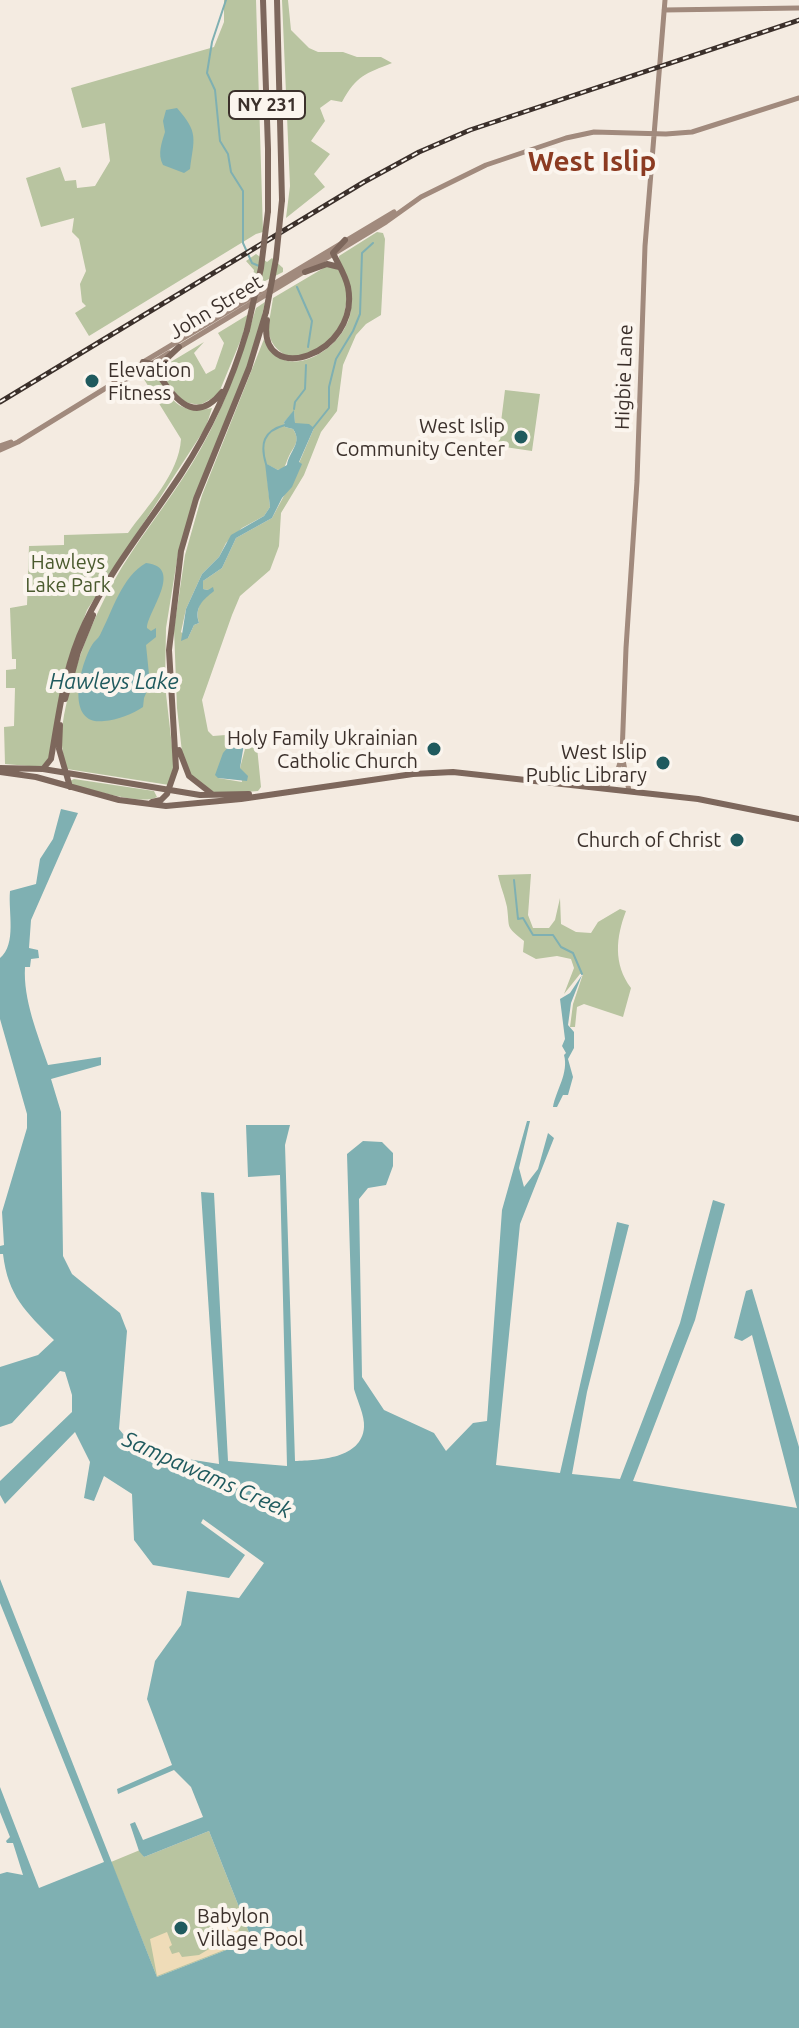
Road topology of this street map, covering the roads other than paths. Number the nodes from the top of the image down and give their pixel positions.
1 (263, 0) edge
2 (277, 0) edge
3 (665, 0) edge
4 (799, 8) edge
5 (664, 10) junction
6 (799, 98) edge
7 (654, 134) junction
8 (403, 209) junction
9 (345, 240) junction
10 (333, 254) junction
11 (340, 267) junction
12 (305, 272) junction
13 (289, 277) junction
14 (267, 311) junction
15 (179, 347) junction
16 (143, 362) junction
17 (152, 364) junction
18 (160, 377) junction
19 (114, 383) junction
20 (229, 383) junction
21 (0, 448) edge
22 (115, 572) junction
23 (171, 703) junction
24 (622, 755) junction
25 (43, 769) junction
26 (0, 770) edge
27 (65, 772) junction
28 (616, 776) junction
29 (628, 776) junction
30 (70, 787) junction
31 (156, 788) junction
32 (603, 789) junction
33 (169, 790) junction
34 (620, 790) junction
35 (629, 791) junction
36 (264, 794) junction
37 (218, 796) junction
38 (153, 802) junction
39 (136, 803) junction
40 (799, 819) edge

1 - 20 main road, NY 231, bridge
2 - 14 main road, NY 231, bridge
3 - 5 main road, Higbie Lane
4 - 5 main road
5 - 7 main road, Higbie Lane
6 - 7 main road
7 - 8 main road
7 - 24 main road, Higbie Lane
8 - 9 main road
8 - 10 main road
9 - 10 main road
9 - 13 main road
10 - 11 main road
10 - 12 main road
11 - 12 main road
11 - 14 main road
12 - 13 main road
13 - 15 main road, John Street
13 - 16 main road, John Street
14 - 23 main road, NY 231
15 - 17 main road, John Street
15 - 18 main road
16 - 17 main road
16 - 19 main road, John Street
17 - 18 main road
17 - 19 main road, John Street
18 - 20 main road
19 - 21 main road, John Street
20 - 22 main road, NY 231
22 - 25 main road
22 - 27 main road
23 - 33 main road
23 - 37 main road
24 - 28 main road, Higbie Lane
24 - 29 main road, Higbie Lane
25 - 26 main road
25 - 27 main road
26 - 30 main road
27 - 30 main road
27 - 31 main road
28 - 29 main road
28 - 32 main road, Higbie Lane
28 - 34 main road
29 - 35 main road, Higbie Lane
30 - 39 main road
31 - 33 main road
31 - 38 main road
32 - 34 main road
32 - 36 main road
33 - 37 main road
33 - 38 main road
34 - 35 main road
35 - 40 main road
36 - 37 main road
36 - 39 main road
38 - 39 main road

